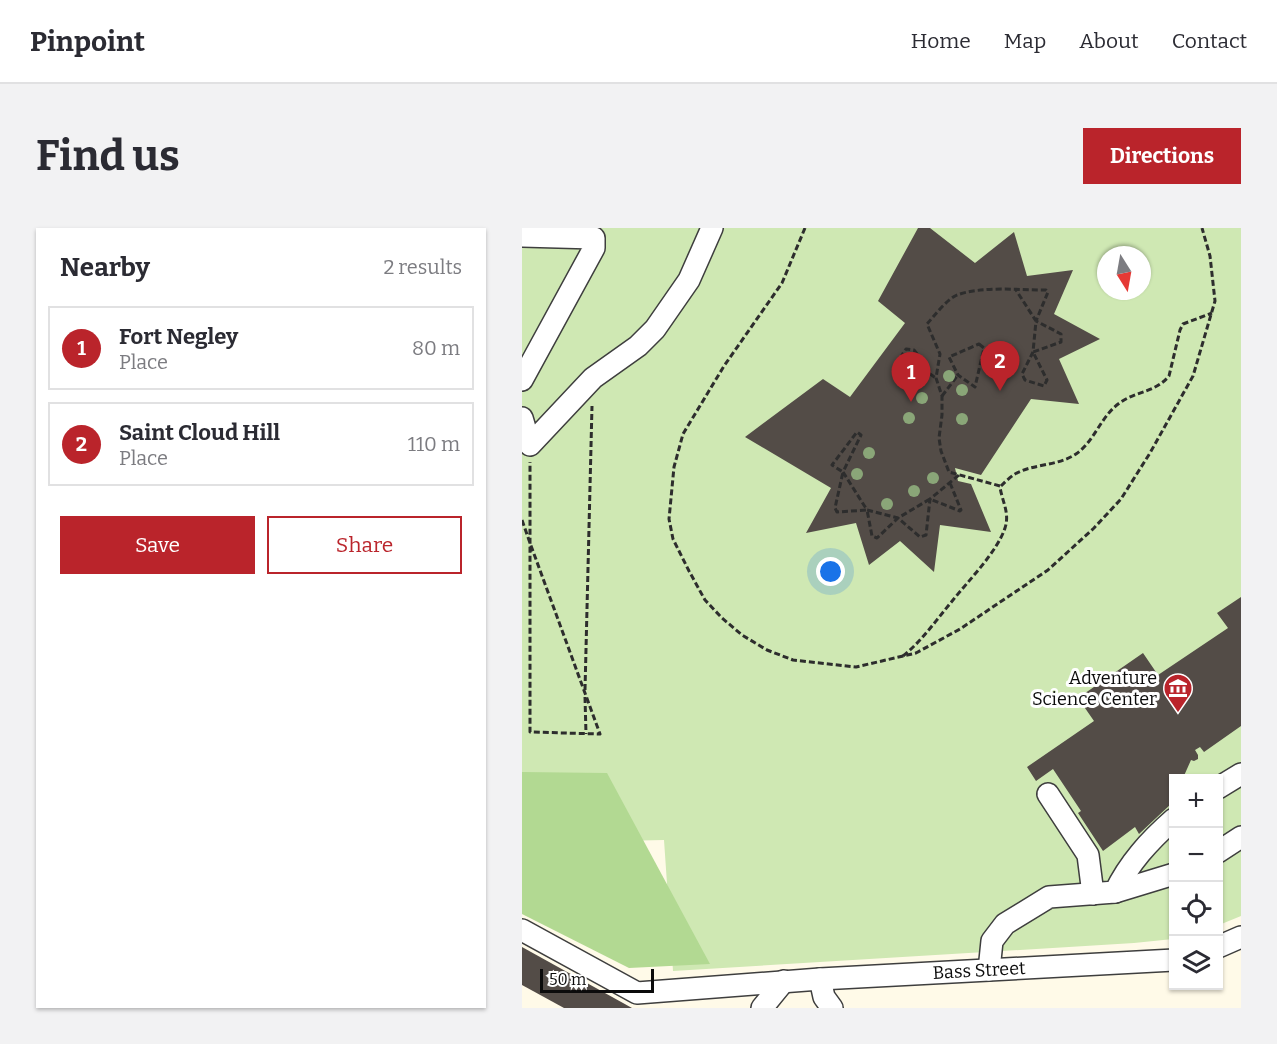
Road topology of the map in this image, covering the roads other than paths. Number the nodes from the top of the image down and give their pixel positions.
1 (712, 228) edge
2 (522, 236) edge
3 (522, 380) edge
4 (522, 418) edge
5 (1241, 774) edge
6 (1223, 785) edge
7 (1048, 794) dead end
8 (1169, 823) edge
9 (1241, 837) edge
10 (1223, 849) edge
11 (1169, 875) edge
12 (1115, 892) junction
13 (1093, 894) junction
14 (522, 930) edge
15 (1241, 937) edge
16 (1223, 945) edge
17 (1169, 960) edge
18 (988, 970) junction
19 (820, 979) junction
20 (784, 981) junction
21 (762, 1008) edge
22 (832, 1008) edge

1 - 4 street
2 - 3 street
5 - 6 street
7 - 13 street
8 - 12 street
9 - 10 street
11 - 12 street
12 - 13 street
13 - 18 street
14 - 20 street, Bass Street
15 - 16 street
17 - 18 street, Bass Street
18 - 19 street, Bass Street
19 - 20 street, Bass Street
19 - 22 street
20 - 21 street

